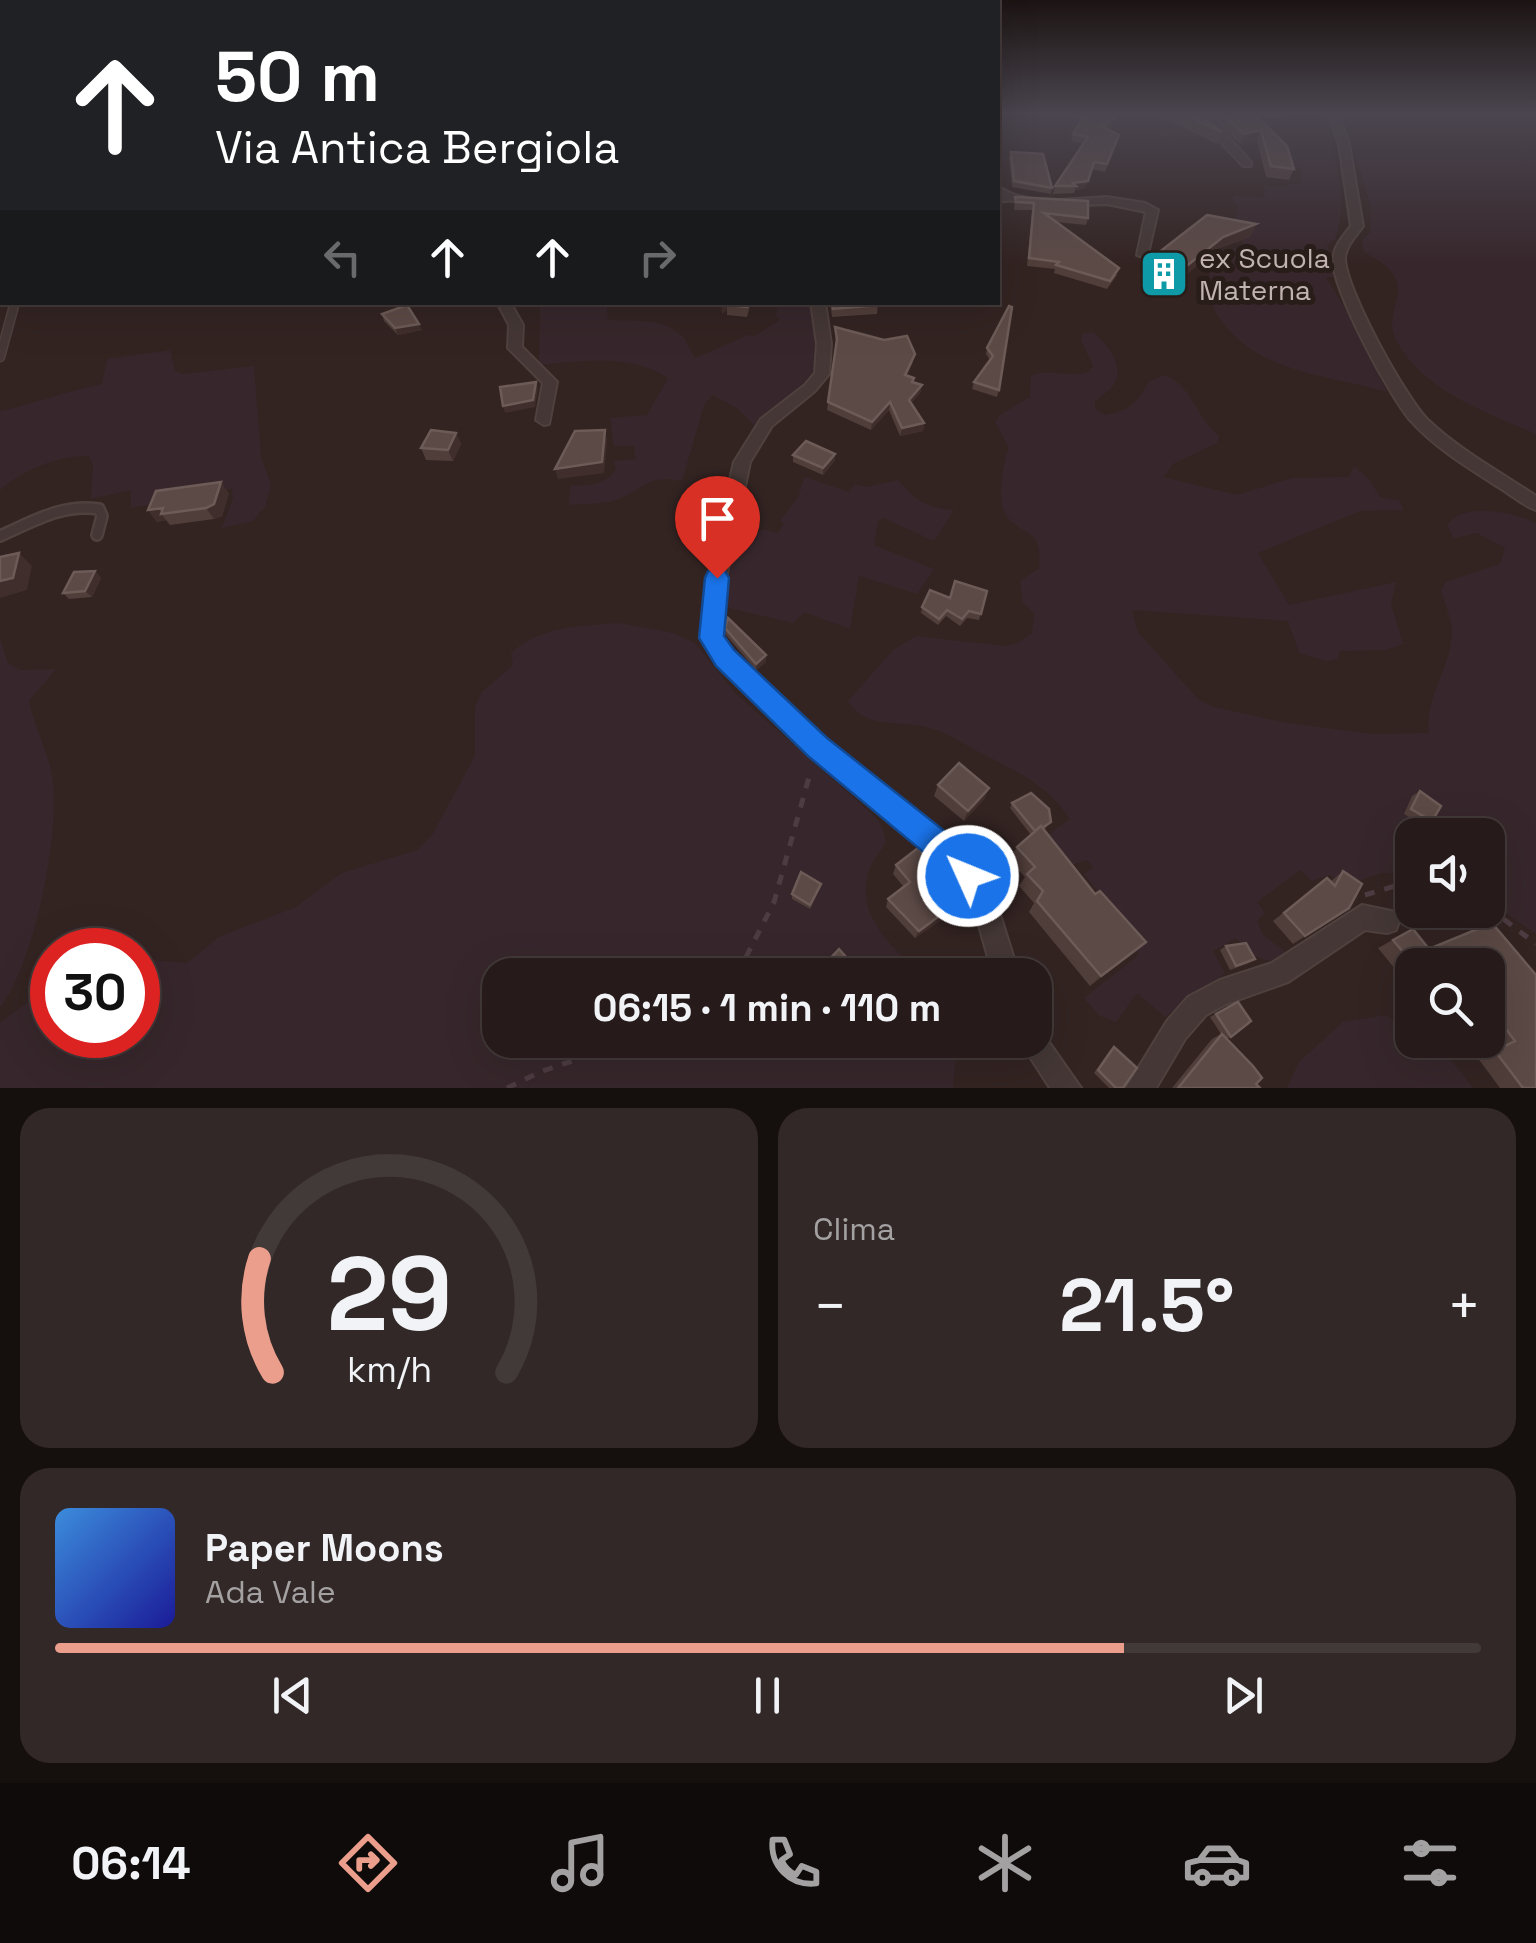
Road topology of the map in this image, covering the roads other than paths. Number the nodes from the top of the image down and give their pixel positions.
1 (1347, 164) edge
2 (1000, 191) edge
3 (1012, 198) junction
4 (1000, 199) edge
5 (1143, 256) dead end
6 (14, 305) edge
7 (506, 305) edge
8 (818, 305) edge
9 (0, 357) edge
10 (544, 420) dead end
11 (1536, 504) edge
12 (97, 535) dead end
13 (0, 536) edge
14 (1374, 919) road end
15 (1001, 958) edge
16 (1046, 1058) edge
17 (1062, 1080) edge
18 (1140, 1088) edge

1 - 11 street
2 - 3 street
3 - 4 lane
3 - 5 street
6 - 9 lane
7 - 10 street
8 - 15 street
12 - 13 lane
14 - 18 street
16 - 17 street

